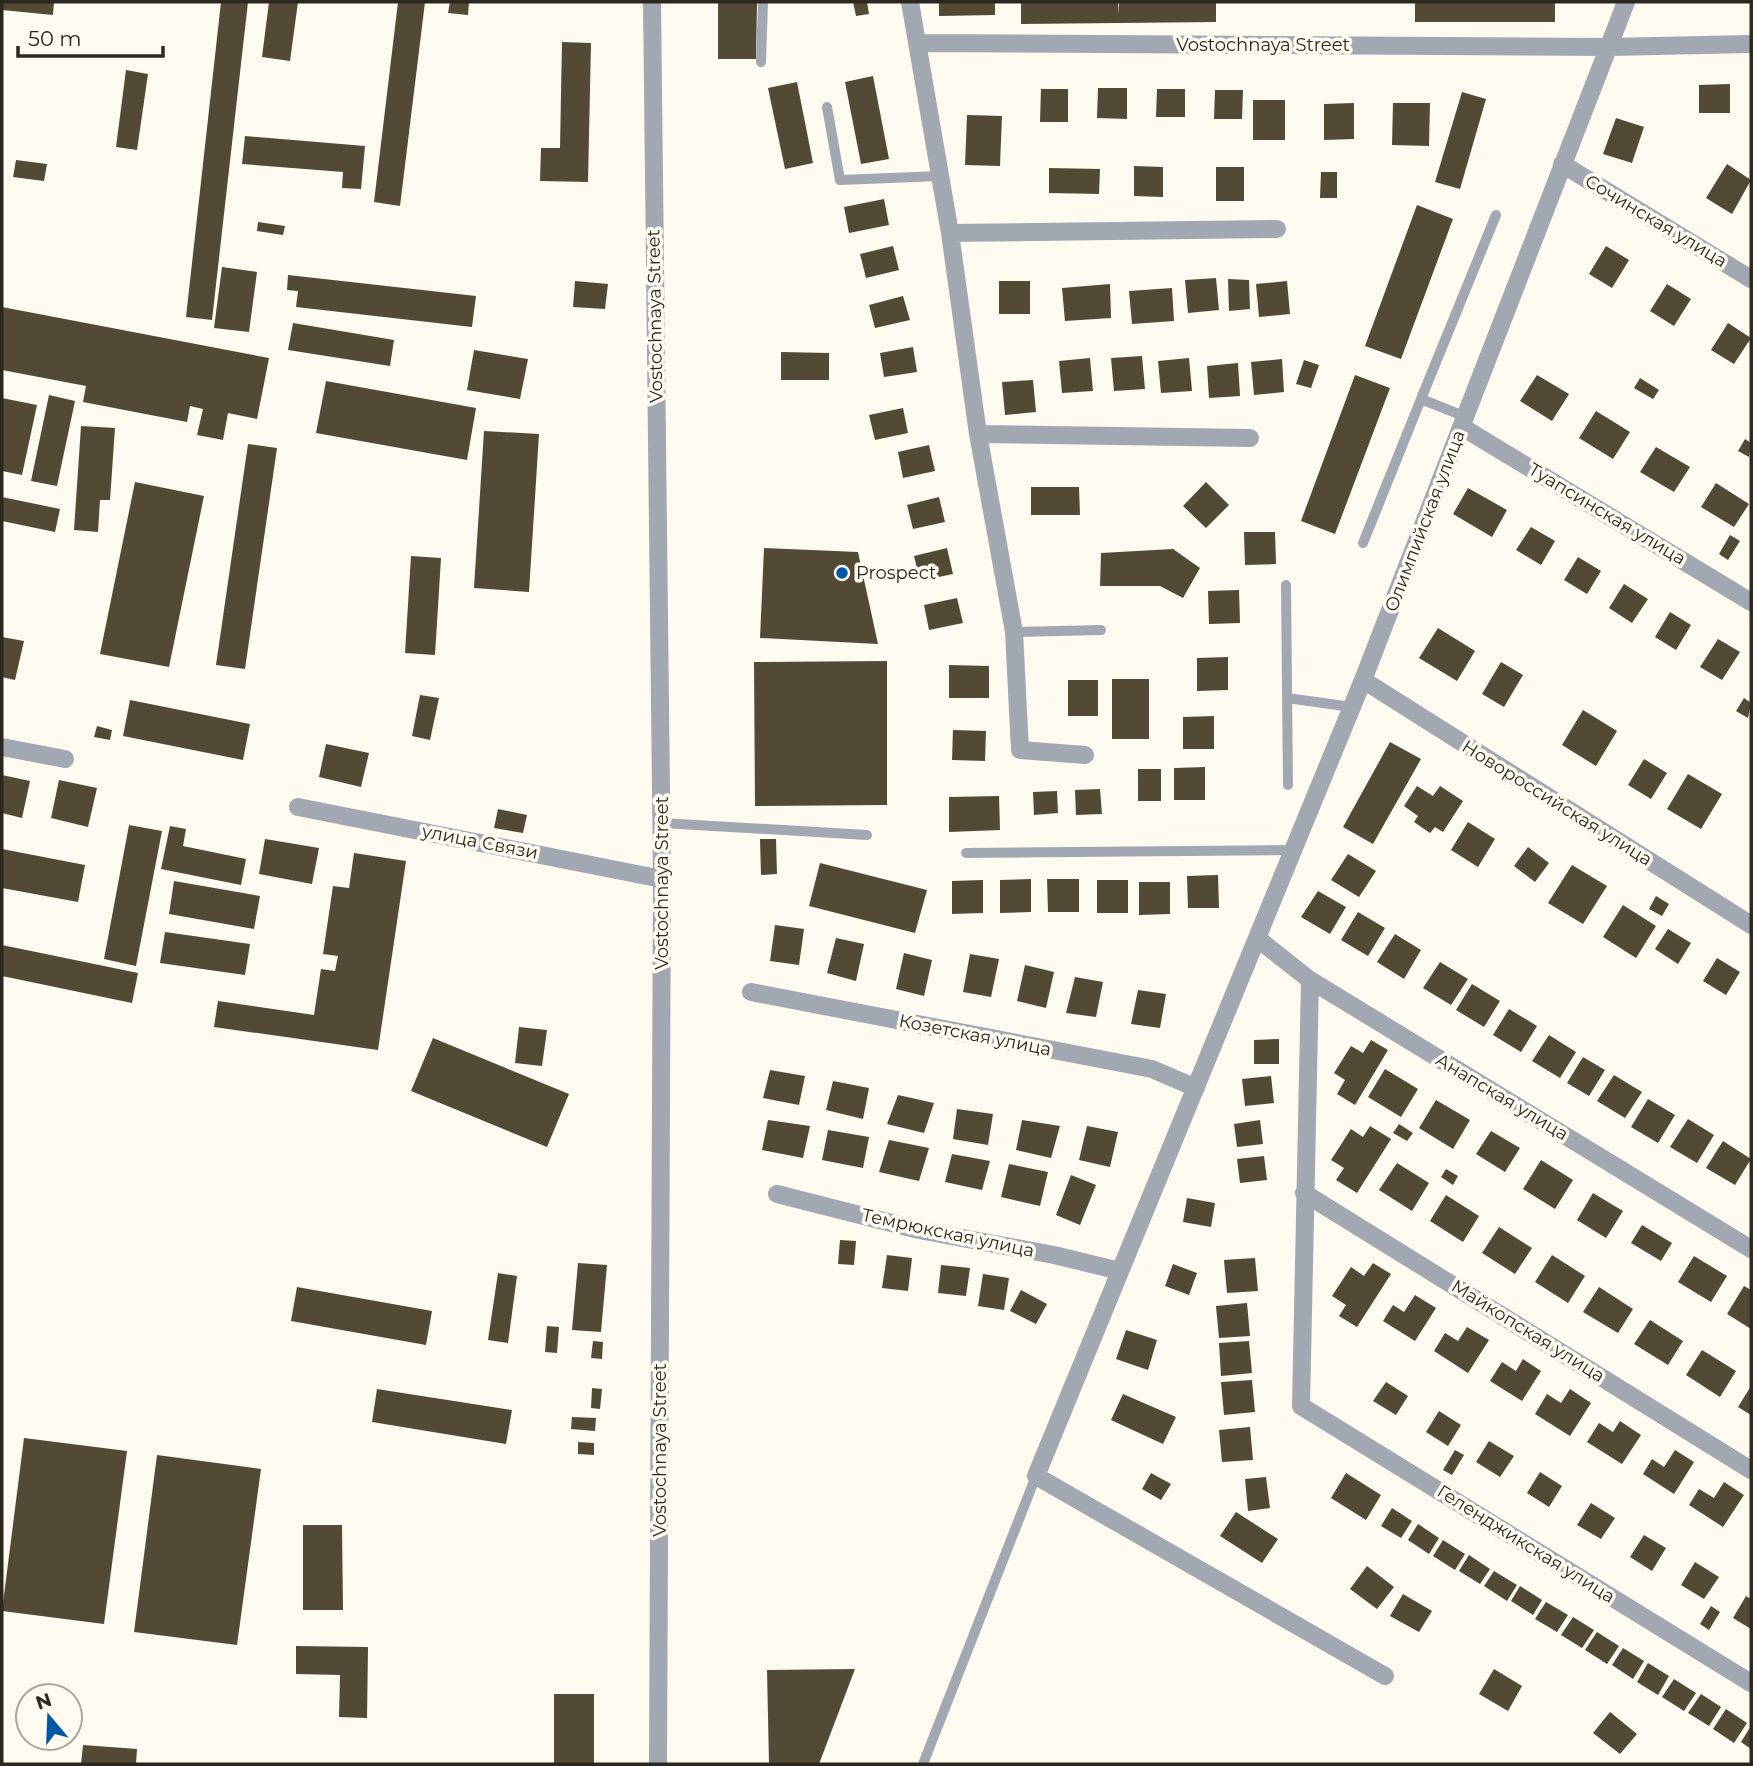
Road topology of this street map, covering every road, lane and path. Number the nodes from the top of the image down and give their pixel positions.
1 (652, 2) edge
2 (763, 2) edge
3 (910, 2) edge
4 (1626, 2) edge
5 (919, 43) junction
6 (1751, 44) edge
7 (1608, 47) junction
8 (761, 62) dead end
9 (827, 107) dead end
10 (1562, 163) junction
11 (940, 176) junction
12 (1496, 215) dead end
13 (1277, 229) dead end
14 (950, 233) junction
15 (1751, 279) edge
16 (1420, 398) junction
17 (1464, 422) junction
18 (978, 434) junction
19 (1250, 438) dead end
20 (1363, 543) dead end
21 (1286, 585) dead end
22 (1751, 602) edge
23 (1101, 630) dead end
24 (1014, 632) junction
25 (1363, 680) junction
26 (1287, 698) junction
27 (1352, 707) junction
28 (2, 747) edge
29 (1085, 755) dead end
30 (65, 760) dead end
31 (1288, 785) dead end
32 (298, 807) dead end
33 (662, 823) junction
34 (867, 835) dead end
35 (1294, 850) junction
36 (966, 853) dead end
37 (662, 879) junction
38 (1751, 925) edge
39 (1258, 939) junction
40 (1310, 980) junction
41 (751, 992) dead end
42 (1196, 1088) junction
43 (1304, 1193) junction
44 (777, 1194) dead end
45 (1751, 1249) edge
46 (1120, 1271) junction
47 (1751, 1470) edge
48 (1036, 1476) junction
49 (1385, 1676) dead end
50 (1751, 1683) edge
51 (658, 1764) edge
52 (923, 1764) edge

1 - 33 street, Vostochnaya Street
2 - 8 lane
3 - 5 street
4 - 7 street, Олимпийская улица
5 - 7 street, Vostochnaya Street
5 - 11 street
6 - 7 street
7 - 10 street, Олимпийская улица
9 - 11 lane
10 - 15 street, Сочинская улица
10 - 17 street, Олимпийская улица
11 - 14 street
12 - 16 lane
13 - 14 street
14 - 18 street
16 - 17 lane
16 - 20 lane
17 - 22 street, Туапсинская улица
17 - 25 street, Олимпийская улица
18 - 19 street
18 - 24 street
21 - 26 lane
23 - 24 lane
24 - 29 street
25 - 27 street, Олимпийская улица
25 - 38 street, Новороссийская улица
26 - 27 lane
26 - 31 lane
27 - 35 street, Олимпийская улица
28 - 30 street
32 - 37 street, улица Связи
33 - 34 lane
33 - 37 street, Vostochnaya Street
35 - 36 lane
35 - 39 street, Олимпийская улица
37 - 51 street, Vostochnaya Street
39 - 40 street, Анапская улица
39 - 42 street, Олимпийская улица
40 - 43 street
40 - 45 street, Анапская улица
41 - 42 street, Козетская улица
42 - 46 street, Олимпийская улица
43 - 47 street, Майкопская улица
43 - 50 street, Геленджикская улица
44 - 46 street, Темрюкская улица
46 - 48 street, Олимпийская улица
48 - 49 street
48 - 52 lane

